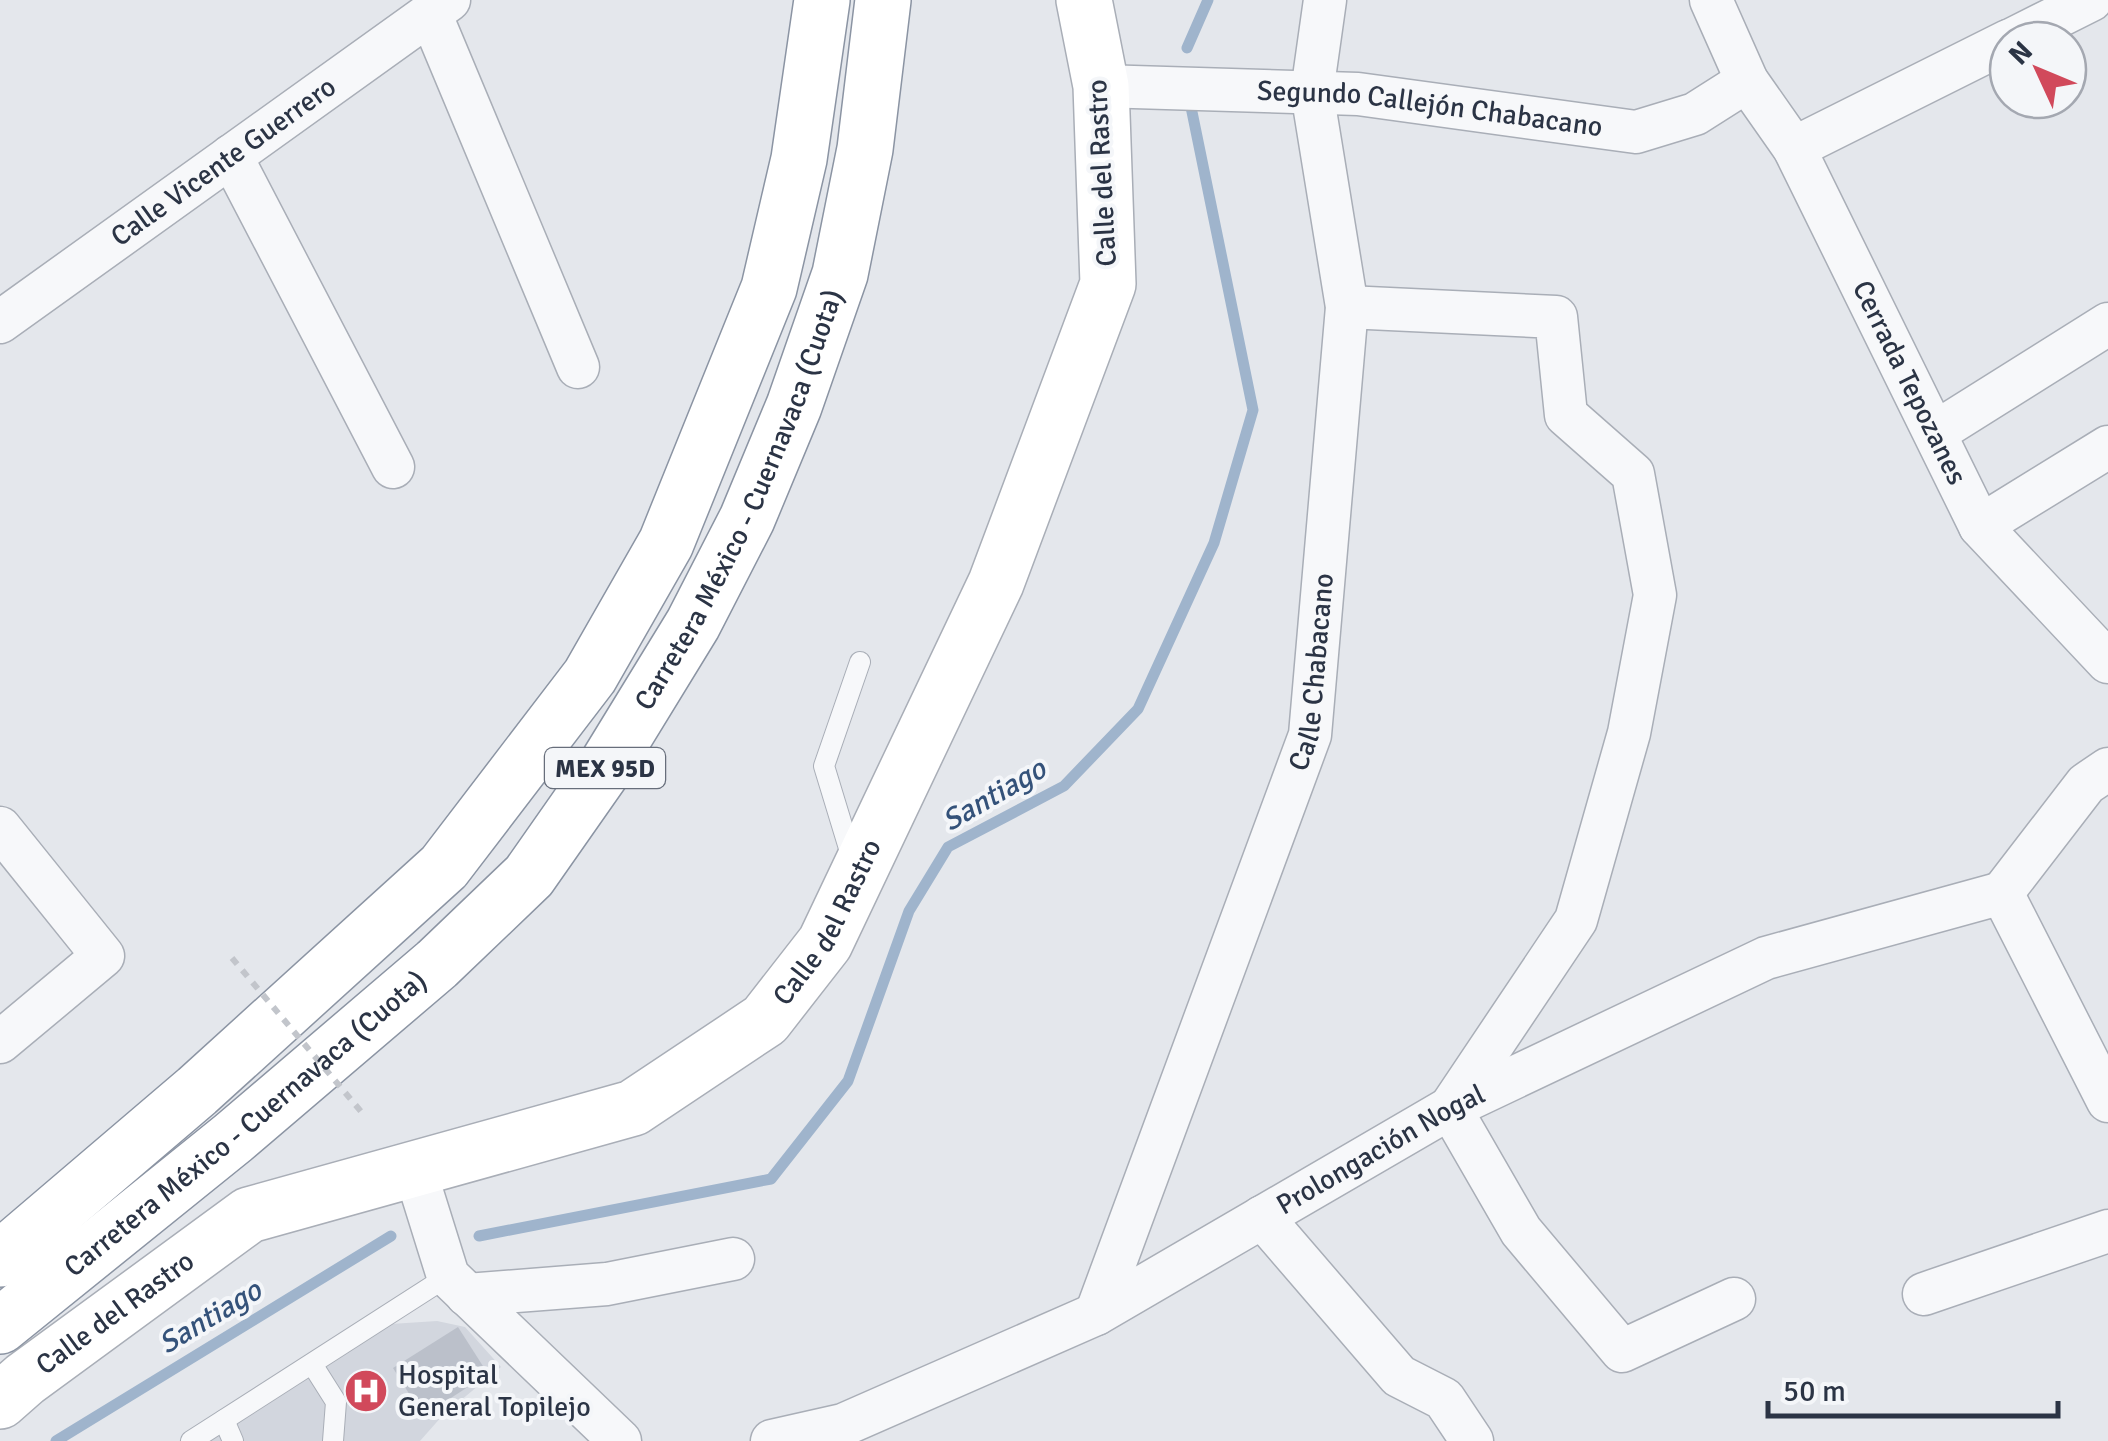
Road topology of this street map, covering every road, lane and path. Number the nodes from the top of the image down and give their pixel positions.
1 (822, 0) edge
2 (883, 0) edge
3 (1084, 0) edge
4 (1324, 0) edge
5 (1712, 0) edge
6 (2091, 0) edge
7 (439, 7) edge
8 (2051, 20) edge
9 (1988, 51) edge
10 (1747, 82) junction
11 (1101, 86) junction
12 (1312, 92) junction
13 (1794, 148) junction
14 (231, 156) junction
15 (1347, 307) junction
16 (0, 322) edge
17 (2108, 324) edge
18 (578, 367) dead end
19 (1936, 432) junction
20 (2108, 447) edge
21 (393, 468) dead end
22 (1980, 526) junction
23 (860, 662) dead end
24 (2108, 662) edge
25 (2108, 768) edge
26 (0, 828) edge
27 (858, 874) junction
28 (2002, 893) junction
29 (232, 958) dead end
30 (0, 1042) edge
31 (2108, 1101) edge
32 (1450, 1108) junction
33 (364, 1115) dead end
34 (414, 1167) junction
35 (1262, 1217) junction
36 (2108, 1231) edge
37 (733, 1258) dead end
38 (0, 1260) edge
39 (458, 1286) junction
40 (1924, 1294) dead end
41 (1734, 1299) dead end
42 (1096, 1314) junction
43 (0, 1326) edge
44 (312, 1364) junction
45 (0, 1401) edge
46 (224, 1420) junction
47 (191, 1441) edge
48 (233, 1441) edge
49 (333, 1441) edge
50 (620, 1441) edge
51 (772, 1441) edge
52 (1472, 1441) edge

1 - 38 main road, Carretera México - Cuernavaca (Cuota) / MEX 95D
2 - 43 main road, Carretera México - Cuernavaca (Cuota) / MEX 95D
3 - 11 main road, Calle del Rastro
4 - 12 street, Calle Chabacano
5 - 10 street, Cerrada Tepozanes
6 - 8 street
7 - 14 street, Calle Vicente Guerrero
7 - 18 street
9 - 13 street
10 - 12 street, Segundo Callejón Chabacano
10 - 13 street, Cerrada Tepozanes
11 - 12 street, Segundo Callejón Chabacano
11 - 27 main road, Calle del Rastro
12 - 15 street, Calle Chabacano
13 - 19 street, Cerrada Tepozanes
14 - 16 street, Calle Vicente Guerrero
14 - 21 street
15 - 32 street
15 - 42 street, Calle Chabacano
17 - 19 street
19 - 22 street, Cerrada Tepozanes
20 - 22 street
22 - 24 street, Cerrada Tepozanes
23 - 27 lane
25 - 28 street
26 - 30 street
27 - 34 main road, Calle del Rastro
28 - 31 street
28 - 32 street, Prolongación Nogal
29 - 33 path, bridge
32 - 35 street, Prolongación Nogal
32 - 41 street
34 - 39 street
34 - 45 main road, Calle del Rastro
35 - 42 street, Prolongación Nogal
35 - 52 street
36 - 40 street
37 - 39 street
39 - 44 lane
39 - 50 street
42 - 51 street, Prolongación Nogal
44 - 46 lane
44 - 49 lane
46 - 47 lane
46 - 48 lane

